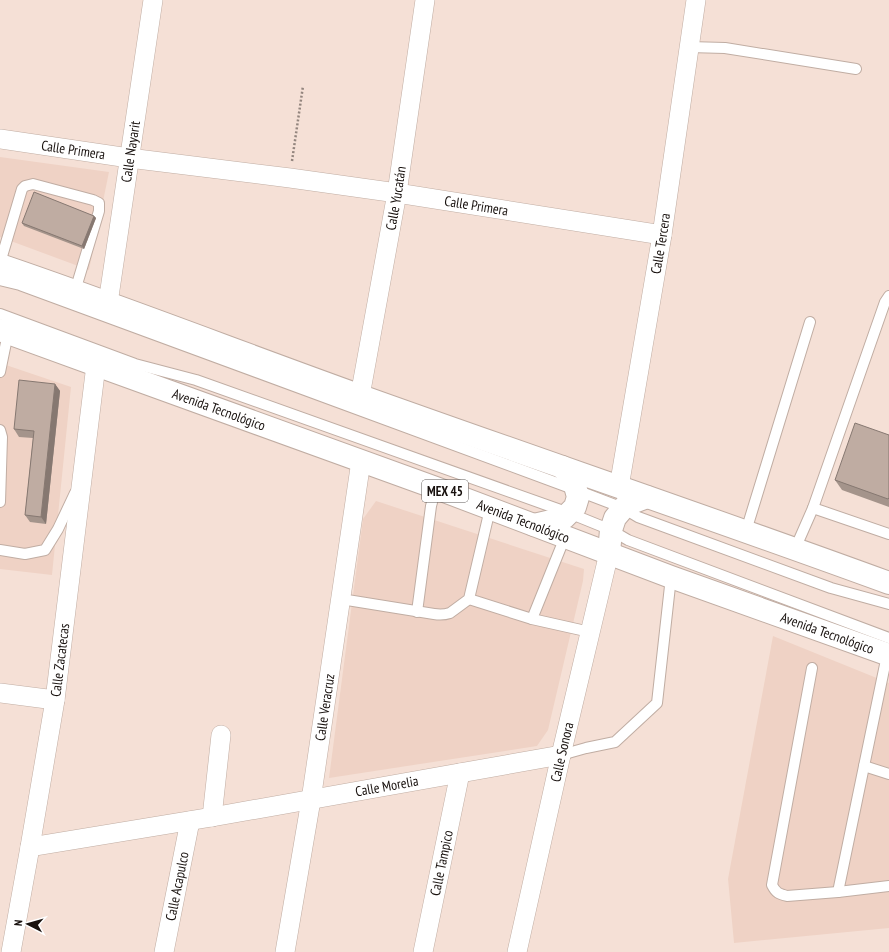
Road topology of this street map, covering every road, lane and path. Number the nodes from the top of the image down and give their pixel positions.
1 (152, 0) edge
2 (425, 0) edge
3 (696, 0) edge
4 (689, 47) junction
5 (856, 69) dead end
6 (303, 86) dead end
7 (0, 139) edge
8 (130, 158) junction
9 (290, 178) junction
10 (396, 193) junction
11 (662, 235) junction
12 (0, 264) edge
13 (0, 280) edge
14 (75, 291) junction
15 (889, 296) edge
16 (108, 303) junction
17 (810, 322) dead end
18 (3, 326) edge
19 (96, 365) junction
20 (0, 372) edge
21 (360, 396) junction
22 (0, 430) edge
23 (361, 461) junction
24 (562, 467) junction
25 (82, 477) junction
26 (619, 486) junction
27 (436, 488) junction
28 (576, 490) junction
29 (647, 497) junction
30 (0, 502) edge
31 (623, 508) junction
32 (813, 508) junction
33 (490, 509) junction
34 (569, 513) junction
35 (534, 525) junction
36 (611, 530) junction
37 (746, 531) junction
38 (889, 534) edge
39 (565, 537) junction
40 (795, 549) junction
41 (0, 550) edge
42 (609, 553) junction
43 (671, 577) junction
44 (889, 583) edge
45 (341, 598) junction
46 (469, 599) junction
47 (889, 604) edge
48 (417, 612) junction
49 (532, 619) junction
50 (590, 632) junction
51 (888, 649) edge
52 (812, 668) dead end
53 (0, 692) edge
54 (55, 700) junction
55 (221, 735) dead end
56 (561, 755) junction
57 (864, 766) junction
58 (460, 773) junction
59 (889, 774) edge
60 (311, 800) junction
61 (212, 817) junction
62 (190, 821) junction
63 (30, 847) junction
64 (889, 886) edge
65 (838, 892) junction
66 (11, 952) edge
67 (164, 952) edge
68 (285, 952) edge
69 (423, 952) edge
70 (517, 952) edge

1 - 8 street, Calle Nayarit
2 - 10 street, Calle Yucatán
3 - 4 street, Calle Tercera
4 - 5 lane
4 - 11 street, Calle Tercera
6 - 9 path
7 - 8 street, Calle Primera
8 - 9 street, Calle Primera
8 - 16 street, Calle Nayarit
9 - 10 street, Calle Primera
10 - 11 street, Calle Primera
10 - 21 street, Calle Yucatán
11 - 26 street, Calle Tercera
12 - 14 main road
12 - 14 lane
13 - 28 lane
14 - 16 main road
15 - 32 lane
16 - 21 main road
17 - 37 lane
18 - 19 main road, Avenida Tecnológico / MEX 45
18 - 20 lane
18 - 34 lane
19 - 23 main road, Avenida Tecnológico / MEX 45
19 - 25 street, Calle Zacatecas
21 - 24 main road
22 - 30 lane
23 - 27 main road, Avenida Tecnológico / MEX 45
23 - 45 street, Calle Veracruz
24 - 26 main road
24 - 28 main road
25 - 41 lane
25 - 54 street, Calle Zacatecas
26 - 29 main road
27 - 33 main road, Avenida Tecnológico / MEX 45
27 - 48 lane
28 - 31 lane
28 - 34 main road
29 - 31 main road
29 - 37 main road
31 - 36 main road
31 - 47 lane
32 - 38 lane
32 - 40 lane
33 - 35 main road, Avenida Tecnológico / MEX 45
33 - 46 lane
34 - 35 main road
34 - 36 lane
35 - 39 main road, Avenida Tecnológico / MEX 45
36 - 42 main road
36 - 51 lane
37 - 40 main road
39 - 42 main road, Avenida Tecnológico / MEX 45
39 - 49 lane
40 - 44 main road
42 - 43 main road, Avenida Tecnológico / MEX 45
42 - 50 street, Calle Sonora
43 - 51 main road, Avenida Tecnológico / MEX 45
43 - 56 lane
45 - 48 lane
45 - 60 street, Calle Veracruz
46 - 48 lane
46 - 49 lane
49 - 50 lane
50 - 56 street, Calle Sonora
51 - 57 lane
52 - 65 lane
53 - 54 street
54 - 63 street, Calle Zacatecas
55 - 61 street
56 - 58 street, Calle Morelia
56 - 70 street, Calle Sonora
57 - 59 lane
57 - 65 lane
58 - 60 street, Calle Morelia
58 - 69 street, Calle Tampico
60 - 61 street, Calle Morelia
60 - 68 street, Calle Veracruz
61 - 62 street, Calle Morelia
62 - 63 street, Calle Morelia
62 - 67 street, Calle Acapulco
63 - 66 street, Calle Zacatecas
64 - 65 lane

